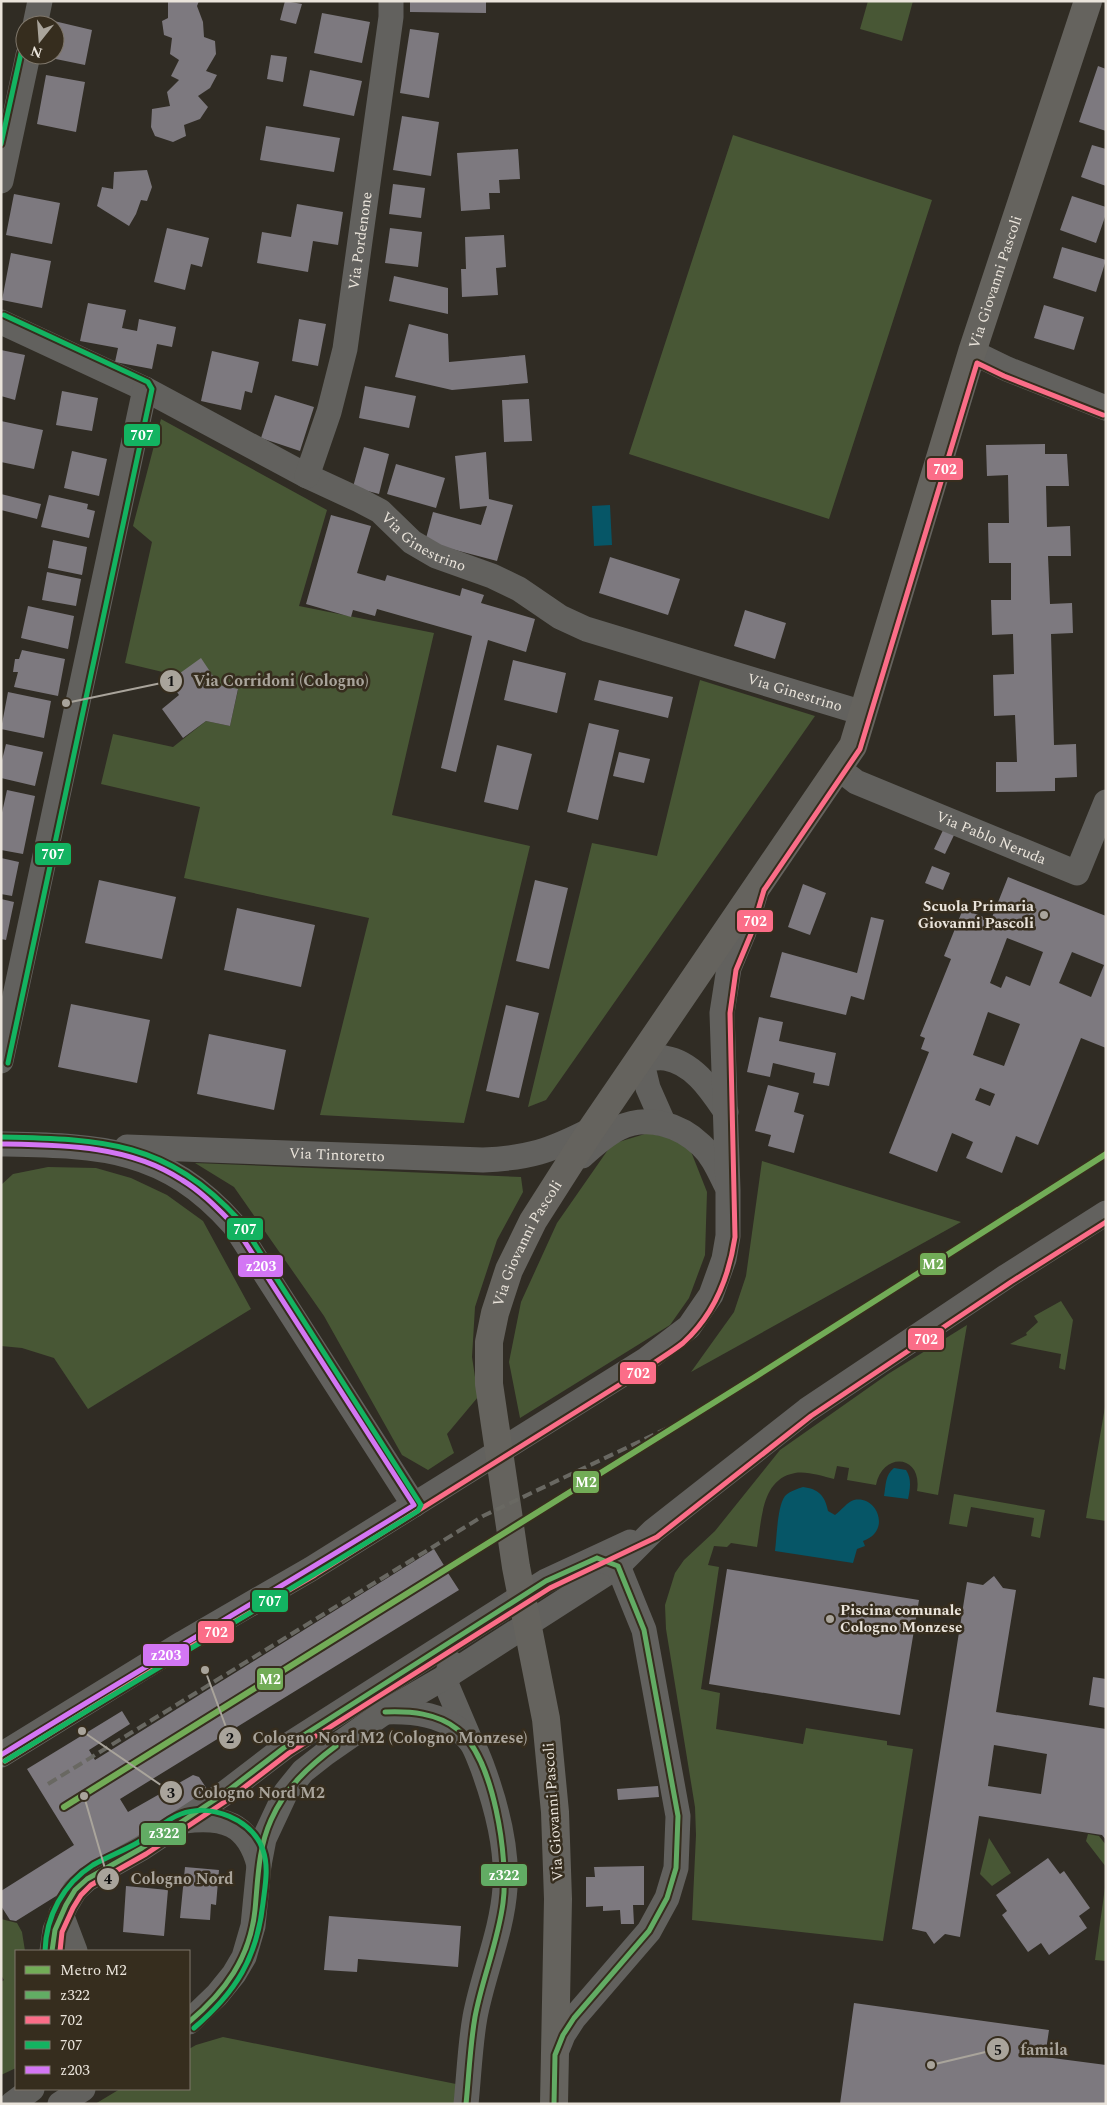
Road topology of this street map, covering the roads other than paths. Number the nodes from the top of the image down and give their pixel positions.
1 (40, 1) edge
2 (391, 1) edge
3 (1088, 1) edge
4 (37, 15) edge
5 (26, 65) edge
6 (1, 182) edge
7 (1, 322) edge
8 (972, 352) junction
9 (145, 389) junction
10 (1106, 408) edge
11 (307, 476) junction
12 (864, 713) junction
13 (838, 768) junction
14 (1106, 802) edge
15 (757, 887) junction
16 (640, 1059) junction
17 (1, 1061) edge
18 (726, 1112) junction
19 (663, 1122) junction
20 (591, 1130) junction
21 (1, 1144) edge
22 (76, 1145) junction
23 (565, 1171) junction
24 (728, 1190) junction
25 (1106, 1213) edge
26 (414, 1505) junction
27 (607, 1562) junction
28 (459, 1636) junction
29 (447, 1676) junction
30 (386, 1712) junction
31 (472, 1742) junction
32 (1, 1755) edge
33 (184, 1821) junction
34 (258, 1864) junction
35 (61, 1914) junction
36 (52, 1950) edge
37 (75, 1950) edge
38 (190, 2021) edge
39 (555, 2055) junction
40 (31, 2090) edge
41 (81, 2090) edge
42 (553, 2100) edge
43 (12, 2104) edge
44 (60, 2104) edge
45 (466, 2104) edge

1 - 4 street
2 - 11 street, Via Pordenone
3 - 8 street, Via Giovanni Pascoli
5 - 6 street
7 - 9 street, Via Ginestrino
8 - 10 street
8 - 12 street, Via Giovanni Pascoli
9 - 11 street, Via Ginestrino
9 - 17 street
11 - 12 street, Via Ginestrino
12 - 13 street, Via Giovanni Pascoli
13 - 14 street, Via Pablo Neruda
13 - 15 street, Via Giovanni Pascoli
15 - 16 street, Via Giovanni Pascoli
15 - 18 street, Via Giovanni Pascoli
16 - 18 street
16 - 19 street
16 - 20 street, Via Giovanni Pascoli
18 - 24 street, Via Giovanni Pascoli
19 - 23 street
19 - 24 street
20 - 22 street, Via Tintoretto
20 - 23 street, Via Giovanni Pascoli
21 - 22 street, Via Tintoretto
22 - 26 street, Via Tintoretto
23 - 39 street, Via Giovanni Pascoli
24 - 26 street, Via Giovanni Pascoli
25 - 27 street
26 - 32 street, Via Giovanni Pascoli
27 - 28 street
27 - 29 street
27 - 39 street, Via Giovanni Pascoli
28 - 29 street
28 - 33 street
29 - 30 street
29 - 31 street
30 - 31 street
30 - 34 street
31 - 45 street
33 - 34 street
33 - 35 street
34 - 38 street
35 - 36 street
35 - 37 street
39 - 42 street, Via Giovanni Pascoli
40 - 43 street
41 - 44 street

